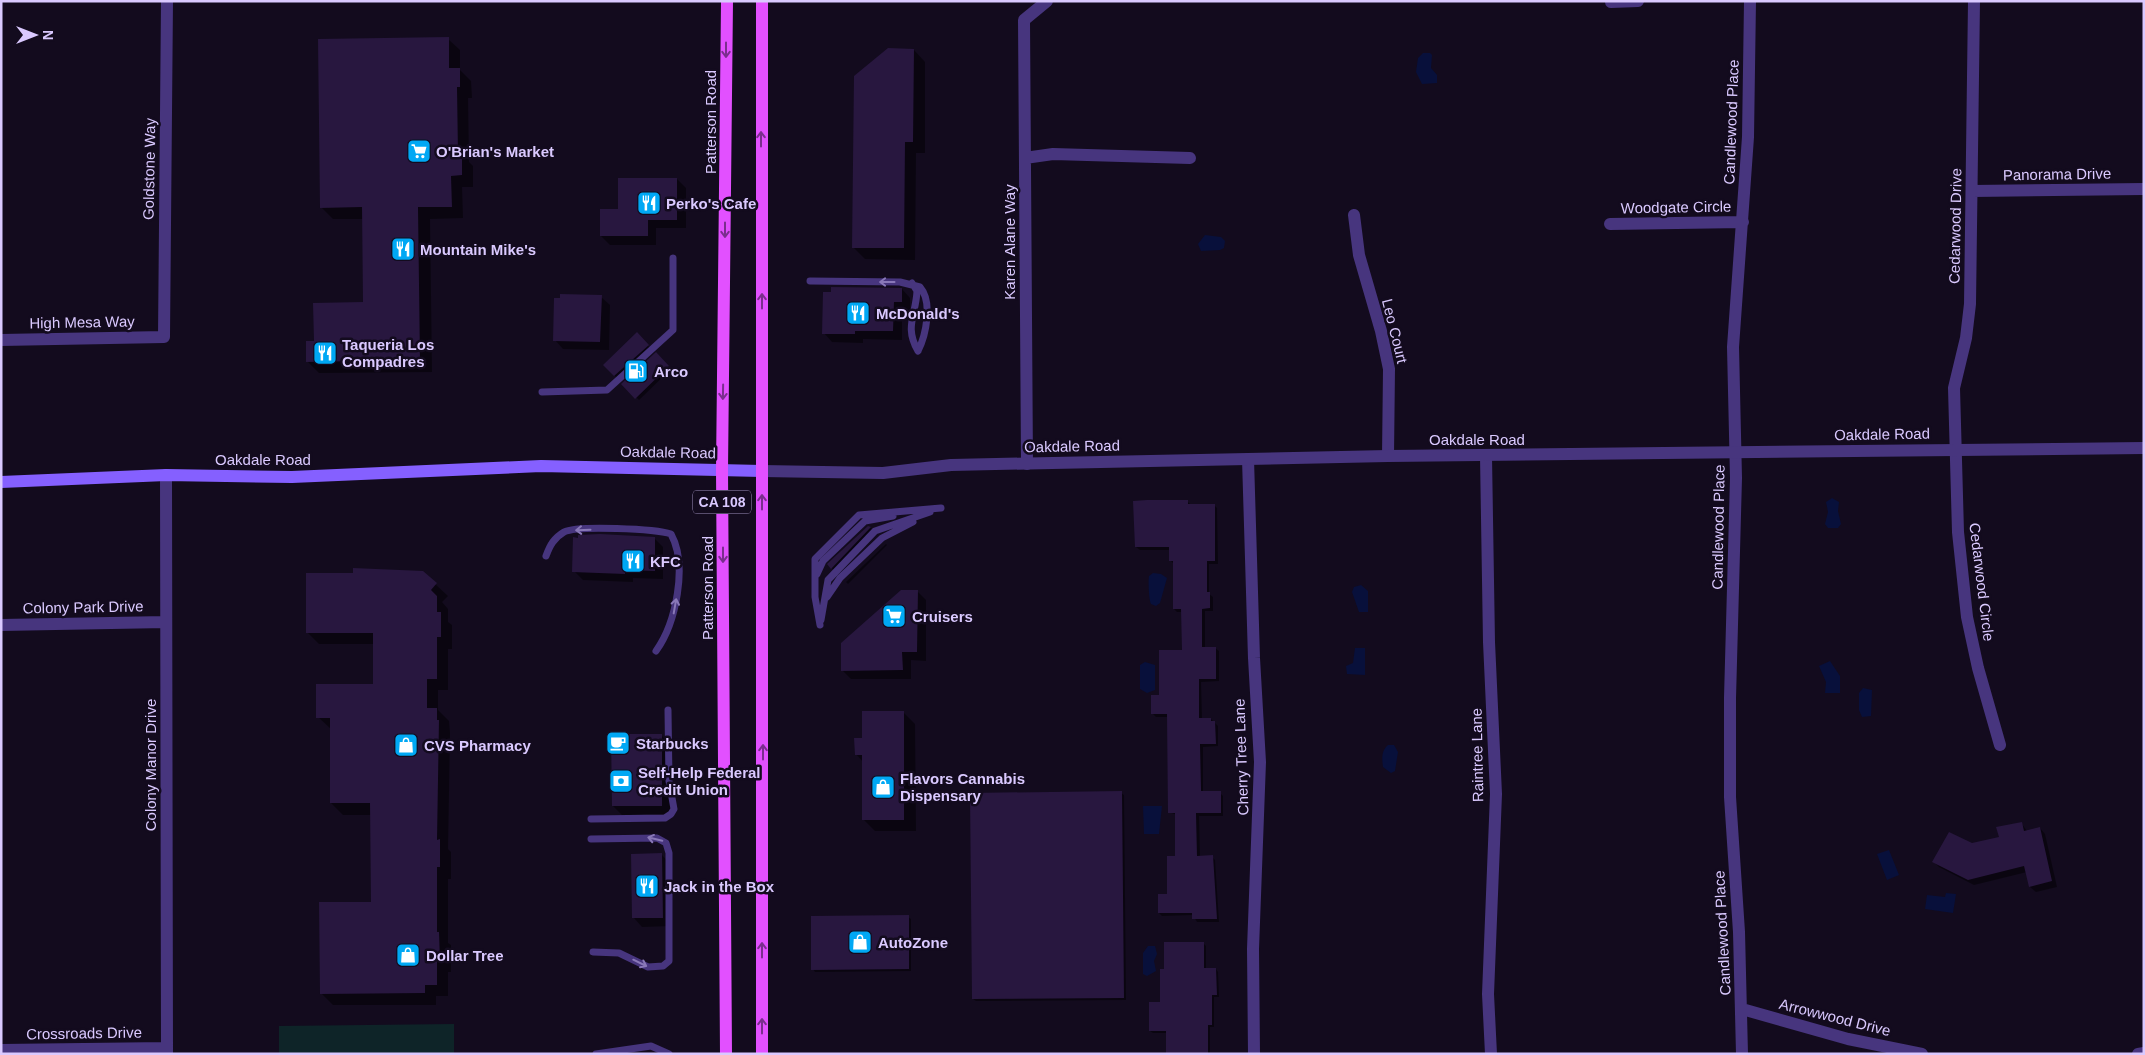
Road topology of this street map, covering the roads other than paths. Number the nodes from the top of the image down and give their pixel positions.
1 (168, 1) edge
2 (727, 1) edge
3 (762, 1) edge
4 (1047, 1) edge
5 (1638, 1) edge
6 (1750, 1) edge
7 (1974, 1) edge
8 (1611, 2) edge
9 (1025, 158) junction
10 (1190, 158) dead end
11 (2144, 189) edge
12 (1972, 191) junction
13 (1354, 215) dead end
14 (1743, 222) junction
15 (1610, 224) dead end
16 (673, 258) dead end
17 (810, 281) dead end
18 (912, 283) junction
19 (164, 337) joint
20 (1, 340) edge
21 (542, 392) dead end
22 (2144, 448) edge
23 (1955, 449) junction
24 (1734, 452) junction
25 (1388, 456) junction
26 (1486, 456) junction
27 (1248, 459) junction
28 (1027, 464) junction
29 (722, 470) junction
30 (762, 471) junction
31 (166, 475) junction
32 (1, 482) edge
33 (546, 556) dead end
34 (824, 602) joint
35 (166, 622) junction
36 (1, 625) edge
37 (656, 651) dead end
38 (668, 710) dead end
39 (2000, 745) dead end
40 (590, 819) dead end
41 (591, 839) dead end
42 (593, 952) dead end
43 (1742, 1008) junction
44 (1, 1050) edge
45 (167, 1051) edge
46 (2144, 1053) edge
47 (596, 1054) edge
48 (668, 1054) edge
49 (726, 1054) edge
50 (762, 1054) edge
51 (1254, 1054) edge
52 (1491, 1054) edge
53 (1742, 1054) edge
54 (1922, 1054) edge
55 (2138, 1054) edge

1 - 19 street, Goldstone Way
2 -> 29 main road, Patterson Road / CA 108
30 -> 3 main road, CA 108
4 - 9 street, Karen Alane Way
5 - 8 street
6 - 14 street, Candlewood Place
7 - 12 street, Cedarwood Drive
9 - 10 street
9 - 28 street, Karen Alane Way
11 - 12 street, Panorama Drive
12 - 23 street, Cedarwood Drive
13 - 25 street, Leo Court
14 - 15 street, Woodgate Circle
14 - 24 street, Candlewood Place
16 - 21 lane
18 -> 17 lane
18 - 18 lane
19 - 20 street, High Mesa Way
22 - 23 street, Oakdale Road
23 - 24 street, Oakdale Road
23 - 39 street, Cedarwood Circle
24 - 26 street, Oakdale Road
24 - 43 street, Candlewood Place
25 - 26 street, Oakdale Road
25 - 27 street, Oakdale Road
26 - 52 street, Raintree Lane
27 - 28 street, Oakdale Road
27 - 51 street, Cherry Tree Lane
28 - 30 street, Oakdale Road
29 - 30 main road, Oakdale Road
29 - 31 main road, Oakdale Road
29 -> 49 main road, Patterson Road / CA 108
50 -> 30 main road, CA 108
31 - 32 main road, Oakdale Road
31 - 35 street, Colony Manor Drive
37 -> 33 lane
34 - 34 lane
35 - 36 street, Colony Park Drive
35 - 45 street, Colony Manor Drive
38 - 40 lane
42 -> 41 lane
43 - 53 street, Candlewood Place
43 - 54 street, Arrowwood Drive
44 - 45 street, Crossroads Drive
46 - 55 street
47 - 48 lane

